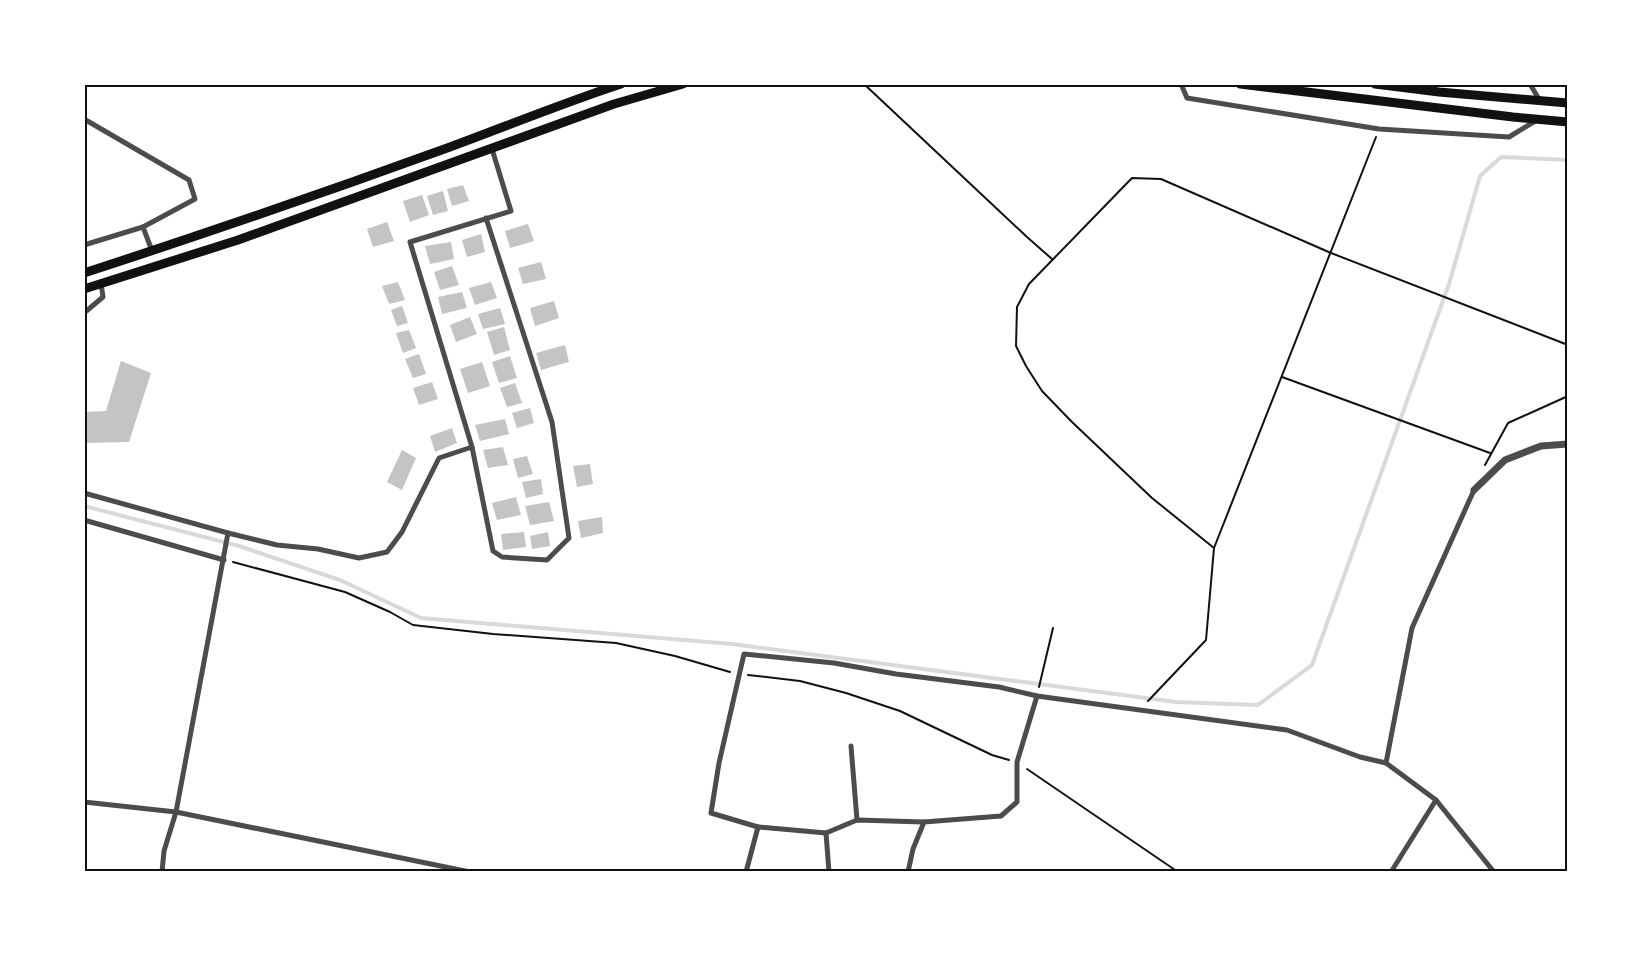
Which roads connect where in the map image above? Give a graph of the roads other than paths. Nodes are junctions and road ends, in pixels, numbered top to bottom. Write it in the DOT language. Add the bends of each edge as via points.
graph roads {
  1 [pos="621,84"];
  2 [pos="683,84"];
  3 [pos="1182,84"];
  4 [pos="1240,84"];
  5 [pos="1375,84"];
  6 [pos="1530,84"];
  7 [pos="1540,102"];
  8 [pos="1568,103"];
  9 [pos="84,119"];
  10 [pos="1538,119"];
  11 [pos="1568,122"];
  12 [pos="492,149"];
  13 [pos="486,218"];
  14 [pos="142,227"];
  15 [pos="84,245"];
  16 [pos="152,251"];
  17 [pos="84,273"];
  18 [pos="101,283"];
  19 [pos="84,289"];
  20 [pos="84,313"];
  21 [pos="1568,444"];
  22 [pos="472,447"];
  23 [pos="1474,490"];
  24 [pos="84,493"];
  25 [pos="84,520"];
  26 [pos="228,535"];
  27 [pos="224,560"];
  28 [pos="1036,696"];
  29 [pos="851,746"];
  30 [pos="1386,763"];
  31 [pos="1436,800"];
  32 [pos="84,802"];
  33 [pos="176,812"];
  34 [pos="857,820"];
  35 [pos="924,822"];
  36 [pos="758,827"];
  37 [pos="826,833"];
  38 [pos="162,872"];
  39 [pos="470,872"];
  40 [pos="746,872"];
  41 [pos="829,872"];
  42 [pos="908,872"];
  43 [pos="1390,872"];
  44 [pos="1494,872"];
  1 -- 16 [label="main road"];
  2 -- 12 [label="main road" via="614,104"];
  3 -- 10 [label="street" via="1187,98 1379,129 1509,137"];
  4 -- 10 [label="main road"];
  5 -- 7 [label="main road"];
  6 -- 7 [label="street"];
  7 -- 8 [label="main road"];
  9 -- 14 [label="street" via="189,180 195,199"];
  10 -- 11 [label="main road"];
  12 -- 13 [label="street" via="511,211"];
  12 -- 18 [label="main road" via="238,240"];
  13 -- 22 [label="street" via="410,242"];
  13 -- 22 [label="street" via="552,422 570,538 547,560 502,557 493,551"];
  14 -- 15 [label="street"];
  14 -- 16 [label="street"];
  16 -- 17 [label="main road"];
  18 -- 19 [label="main road"];
  18 -- 20 [label="street" via="103,297"];
  21 -- 23 [label="street" via="1541,446 1505,460"];
  22 -- 26 [label="street" via="440,458 402,532 387,552 359,558"];
  23 -- 30 [label="street" via="1413,628"];
  24 -- 26 [label="street"];
  25 -- 27 [label="street"];
  26 -- 27 [label="street"];
  27 -- 33 [label="street"];
  28 -- 30 [label="street" via="1287,730"];
  28 -- 35 [label="street" via="1017,762 1017,802 1001,816"];
  28 -- 36 [label="street" via="834,663 744,654 711,813"];
  29 -- 34 [label="street"];
  30 -- 31 [label="street"];
  31 -- 43 [label="street"];
  31 -- 44 [label="street"];
  32 -- 33 [label="street"];
  33 -- 38 [label="street"];
  33 -- 39 [label="street"];
  34 -- 35 [label="street"];
  34 -- 37 [label="street"];
  35 -- 42 [label="street"];
  36 -- 37 [label="street"];
  36 -- 40 [label="street"];
  37 -- 41 [label="street"];
}
